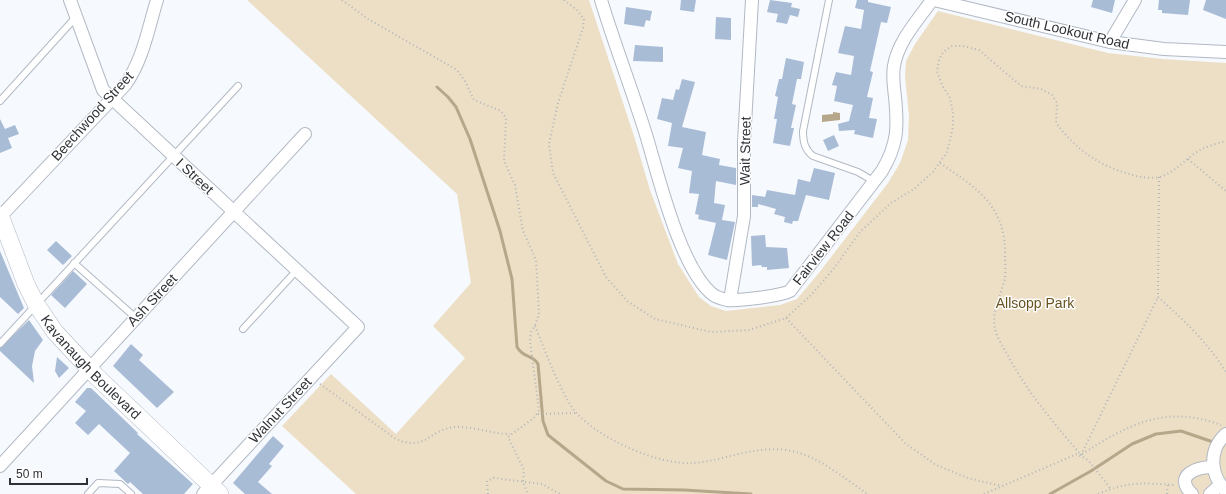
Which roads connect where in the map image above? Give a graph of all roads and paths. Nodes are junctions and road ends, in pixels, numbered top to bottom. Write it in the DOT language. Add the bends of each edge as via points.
graph roads {
  1 [pos="70,0"];
  2 [pos="157,0"];
  3 [pos="342,0"];
  4 [pos="564,0"];
  5 [pos="601,0"];
  6 [pos="752,0"];
  7 [pos="830,0"];
  8 [pos="933,0"];
  9 [pos="1135,0"];
  10 [pos="76,17"];
  11 [pos="1110,42"];
  12 [pos="1226,52"];
  13 [pos="238,86"];
  14 [pos="111,99"];
  15 [pos="0,102"];
  16 [pos="304,134"];
  17 [pos="1226,141"];
  18 [pos="173,156"];
  19 [pos="1188,159"];
  20 [pos="939,163"];
  21 [pos="1159,177"];
  22 [pos="875,182"];
  23 [pos="1226,191"];
  24 [pos="234,212"];
  25 [pos="0,216"];
  26 [pos="74,263"];
  27 [pos="297,270"];
  28 [pos="1158,297"];
  29 [pos="730,300"];
  30 [pos="36,304"];
  31 [pos="136,318"];
  32 [pos="786,318"];
  33 [pos="535,325"];
  34 [pos="358,327"];
  35 [pos="243,330"];
  36 [pos="0,344"];
  37 [pos="88,368"];
  38 [pos="1226,372"];
  39 [pos="311,377"];
  40 [pos="577,413"];
  41 [pos="538,414"];
  42 [pos="1226,427"];
  43 [pos="512,434"];
  44 [pos="1220,441"];
  45 [pos="1081,455"];
  46 [pos="0,466"];
  47 [pos="1213,467"];
  48 [pos="523,482"];
  49 [pos="1168,484"];
  50 [pos="1002,486"];
  51 [pos="1223,488"];
  52 [pos="1111,489"];
  53 [pos="1189,490"];
  54 [pos="211,491"];
  55 [pos="88,494"];
  56 [pos="131,494"];
  57 [pos="488,494"];
  58 [pos="528,494"];
  59 [pos="560,494"];
  60 [pos="868,494"];
  61 [pos="984,494"];
  62 [pos="1098,494"];
  63 [pos="1167,494"];
  64 [pos="1210,494"];
  1 -- 10 [label="street, I Street"];
  2 -- 14 [label="street, Beechwood Street" via="138,62 125,85"];
  3 -- 33 [label="path" via="368,19 457,70 474,100 504,114 504,161 515,185 523,231 536,260 539,314"];
  4 -- 32 [label="path" via="584,19 558,103 549,144 553,173 606,277 628,301 655,319 712,332 749,330"];
  5 -- 29 [label="street, Fairview Road" via="647,137 661,188 684,250 708,290 716,297"];
  6 -- 29 [label="street, Wait Street" via="744,142 744,216"];
  7 -- 22 [label="lane" via="803,140 808,153 813,156 858,172"];
  8 -- 11 [label="street, South Lookout Road"];
  8 -- 22 [label="street, Fairview Road" via="896,55 893,79 897,118 896,140 889,159"];
  9 -- 11 [label="street"];
  10 -- 14 [label="street, I Street" via="103,90"];
  10 -- 15 [label="lane"];
  11 -- 12 [label="street, South Lookout Road" via="1164,49"];
  13 -- 18 [label="lane"];
  14 -- 18 [label="street, I Street"];
  14 -- 25 [label="street, Beechwood Street"];
  16 -- 24 [label="street, Ash Street"];
  17 -- 19 [label="path" via="1200,150"];
  18 -- 24 [label="street, I Street"];
  18 -- 26 [label="lane"];
  19 -- 21 [label="path" via="1176,169"];
  19 -- 23 [label="path"];
  20 -- 21 [label="path" via="947,152 953,127 953,114 950,98 937,71 939,60 943,52 952,46 964,46 979,50 1022,86 1052,94 1057,103 1056,123 1069,141 1090,157 1114,169 1138,176"];
  20 -- 32 [label="path" via="914,189 891,203 860,232 832,271"];
  20 -- 45 [label="path" via="970,183 994,208 1001,222 1005,243 1005,276 994,318 995,328 1016,372 1042,410"];
  21 -- 28 [label="path"];
  22 -- 29 [label="street, Fairview Road" via="790,291 778,295"];
  24 -- 27 [label="street, I Street"];
  24 -- 31 [label="street, Ash Street"];
  25 -- 30 [label="street, Kavanaugh Boulevard"];
  26 -- 30 [label="lane"];
  26 -- 31 [label="lane"];
  27 -- 34 [label="street, I Street"];
  27 -- 35 [label="lane"];
  28 -- 38 [label="path" via="1189,324"];
  28 -- 45 [label="path"];
  30 -- 36 [label="lane"];
  30 -- 37 [label="street, Kavanaugh Boulevard" via="55,332"];
  31 -- 37 [label="street, Ash Street"];
  32 -- 50 [label="path" via="906,443 936,465 968,478"];
  33 -- 40 [label="path" via="559,384"];
  33 -- 41 [label="path" via="530,336"];
  34 -- 39 [label="street, Walnut Street"];
  37 -- 46 [label="street, Ash Street"];
  37 -- 54 [label="street, Kavanaugh Boulevard"];
  39 -- 43 [label="path" via="405,443 421,442 453,427"];
  39 -- 54 [label="street, Walnut Street"];
  40 -- 41 [label="path"];
  40 -- 60 [label="path" via="604,434 634,451 656,458 694,463 762,448 788,450 816,460"];
  41 -- 43 [label="path"];
  42 -- 45 [label="path" via="1194,418 1154,418 1115,433"];
  43 -- 48 [label="path" via="508,440 524,470"];
  44 -- 47 [label="street" via="1213,456"];
  45 -- 50 [label="path" via="1067,457"];
  45 -- 52 [label="path"];
  47 -- 51 [label="street" via="1216,478"];
  47 -- 53 [label="street" via="1199,467 1190,472"];
  48 -- 57 [label="path" via="491,478 486,484"];
  48 -- 58 [label="path"];
  48 -- 59 [label="path" via="547,485"];
  49 -- 52 [label="path" via="1132,484"];
  49 -- 53 [label="path"];
  49 -- 63 [label="path"];
  50 -- 61 [label="path"];
  51 -- 64 [label="street"];
  52 -- 62 [label="path"];
  55 -- 56 [label="lane" via="98,483 120,484"];
}
